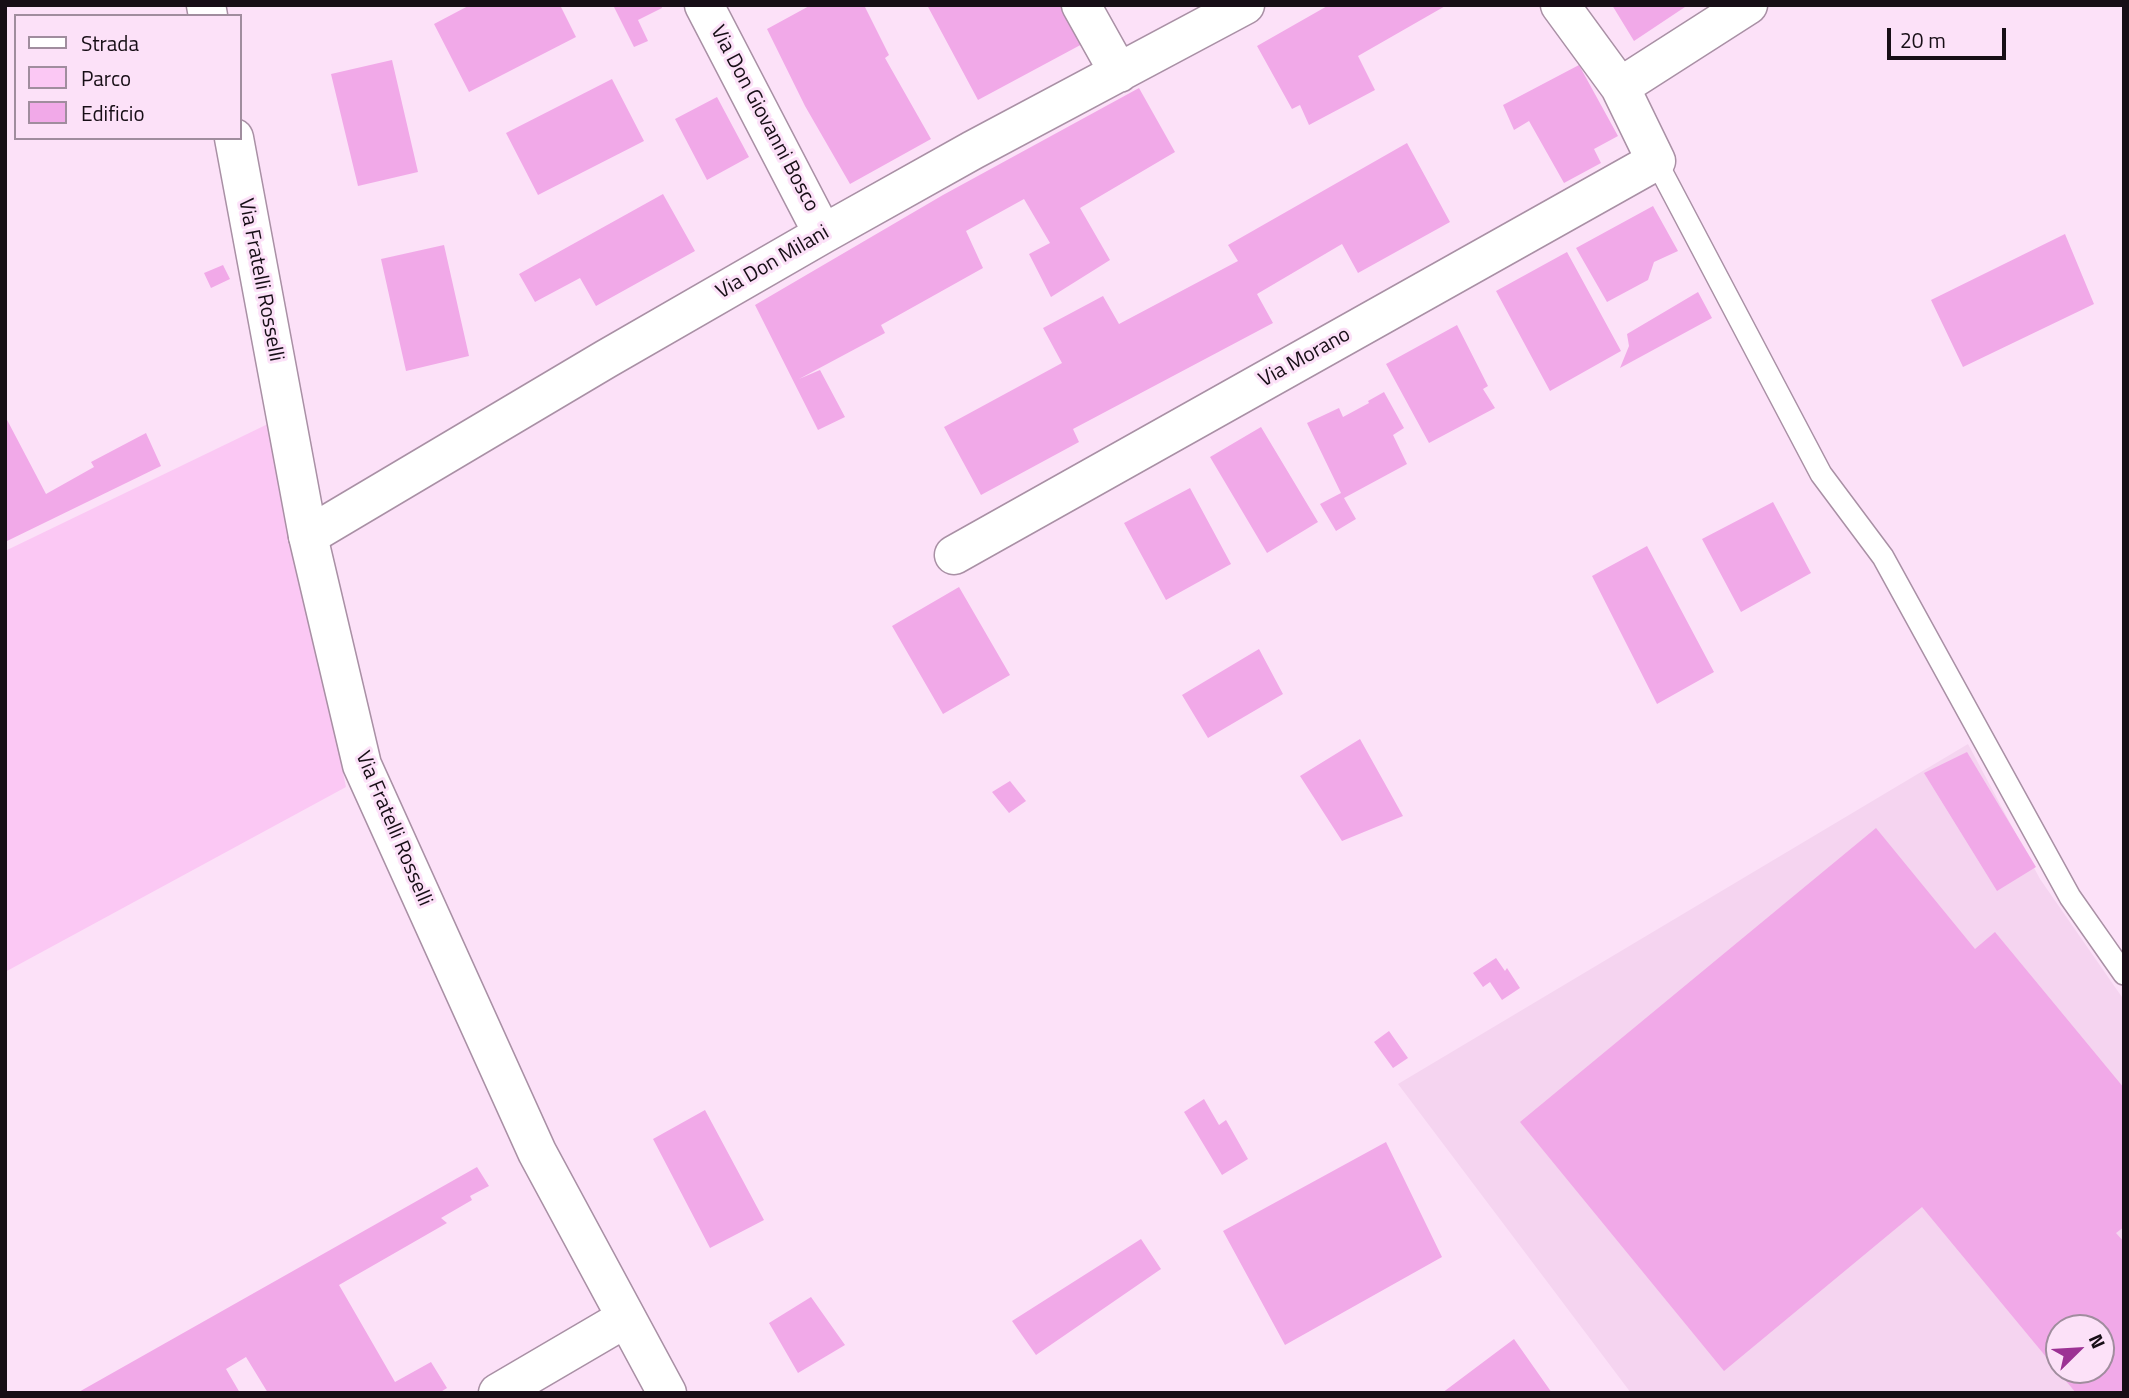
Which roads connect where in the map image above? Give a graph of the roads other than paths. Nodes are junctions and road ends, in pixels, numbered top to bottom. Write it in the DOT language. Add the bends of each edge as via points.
graph roads {
  1 [pos="704,5"];
  2 [pos="1081,5"];
  3 [pos="1245,5"];
  4 [pos="1560,5"];
  5 [pos="1748,5"];
  6 [pos="1119,74"];
  7 [pos="1620,87"];
  8 [pos="234,140"];
  9 [pos="1656,160"];
  10 [pos="823,234"];
  11 [pos="309,536"];
  12 [pos="954,555"];
  13 [pos="2124,974"];
  14 [pos="626,1318"];
  15 [pos="498,1393"];
  16 [pos="667,1393"];
  1 -- 10 [label="street, Via Don Giovanni Bosco"];
  2 -- 6 [label="street"];
  3 -- 6 [label="street, Via Don Milani"];
  4 -- 7 [label="street"];
  5 -- 7 [label="street"];
  6 -- 10 [label="street, Via Don Milani"];
  7 -- 9 [label="street"];
  8 -- 11 [label="street, Via Fratelli Rosselli"];
  9 -- 12 [label="street, Via Morano"];
  9 -- 13 [label="lane" via="1821,474 1883,557 2070,897"];
  10 -- 11 [label="street, Via Don Milani"];
  11 -- 14 [label="street, Via Fratelli Rosselli" via="362,765 537,1152"];
  14 -- 15 [label="street"];
  14 -- 16 [label="street, Via Fratelli Rosselli"];
}
